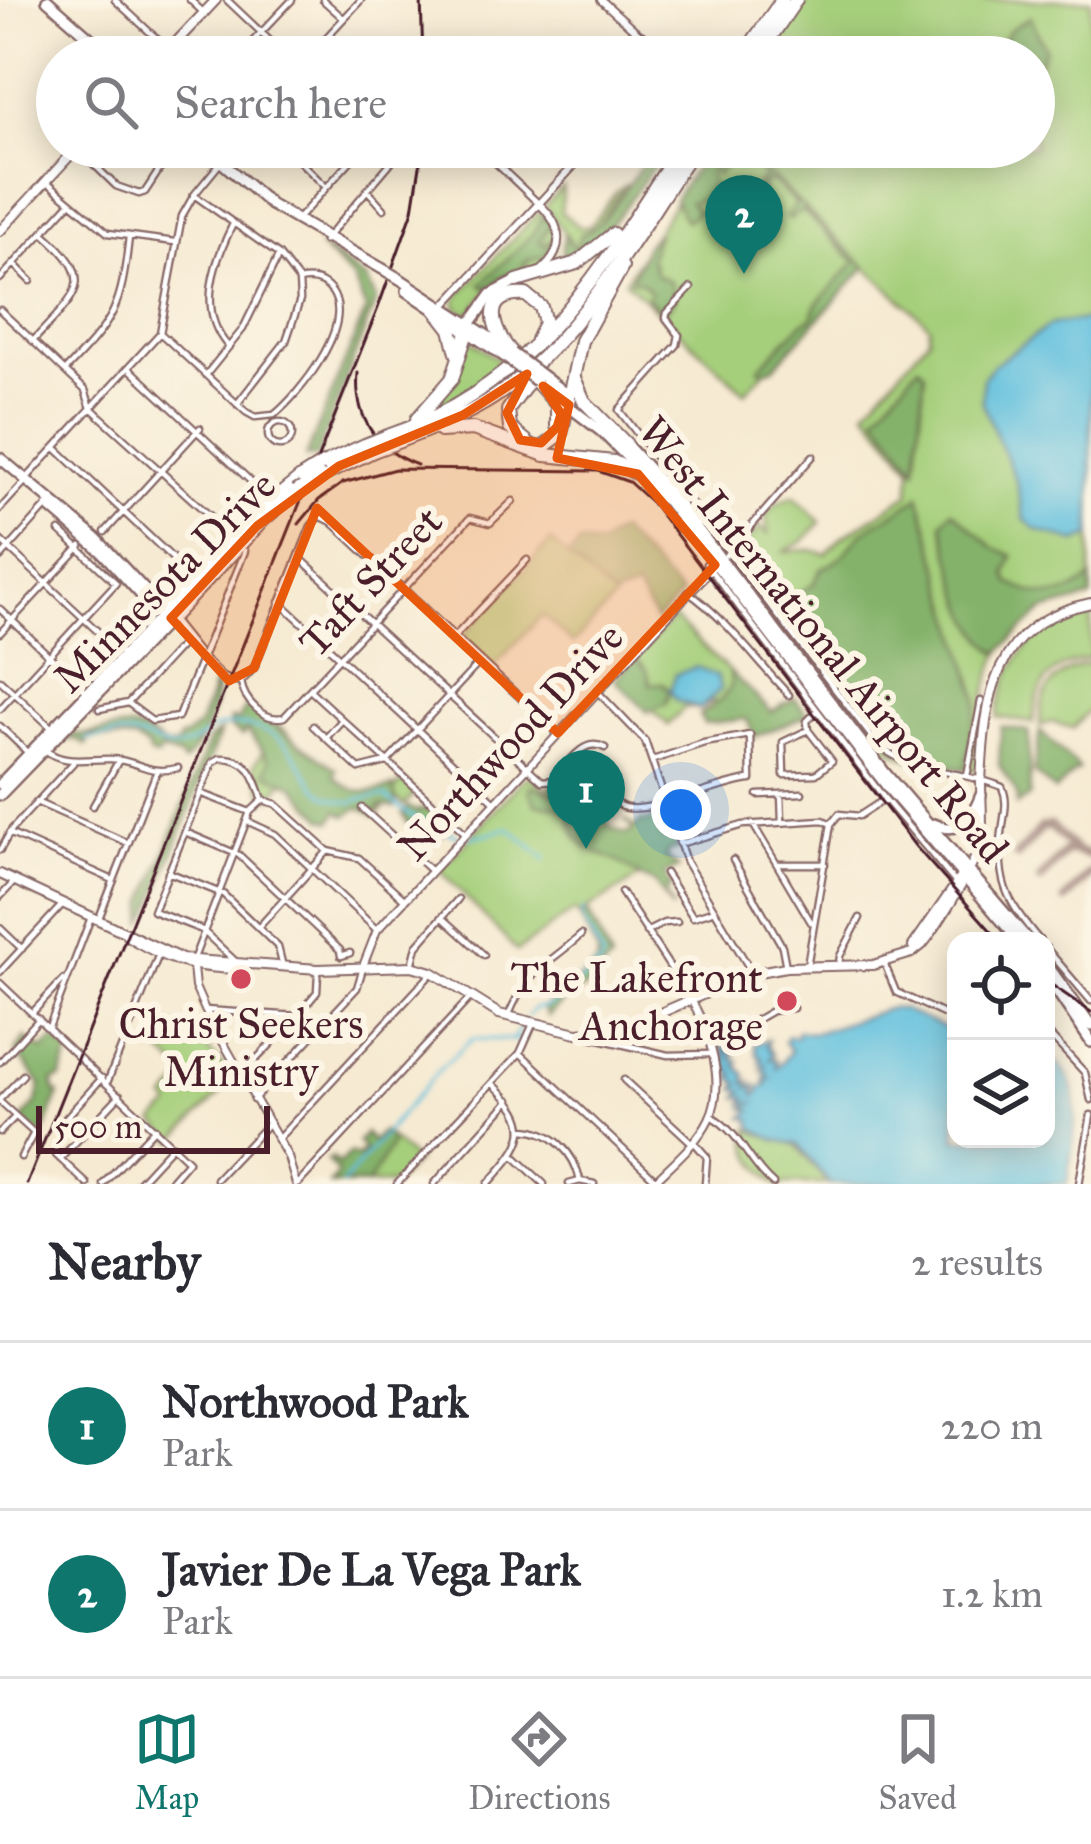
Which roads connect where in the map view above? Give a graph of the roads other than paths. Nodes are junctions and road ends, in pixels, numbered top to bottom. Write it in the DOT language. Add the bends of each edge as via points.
graph roads {
  1 [pos="47,0"];
  2 [pos="115,0"];
  3 [pos="190,0"];
  4 [pos="216,0"];
  5 [pos="227,0"];
  6 [pos="292,0"];
  7 [pos="323,0"];
  8 [pos="361,0"];
  9 [pos="601,0"];
  10 [pos="787,4"];
  11 [pos="204,13"];
  12 [pos="343,18"];
  13 [pos="261,32"];
  14 [pos="85,36"];
  15 [pos="154,36"];
  16 [pos="182,36"];
  17 [pos="257,36"];
  18 [pos="265,36"];
  19 [pos="327,36"];
  20 [pos="644,36"];
  21 [pos="760,36"];
  22 [pos="769,36"];
  23 [pos="59,168"];
  24 [pos="159,168"];
  25 [pos="212,168"];
  26 [pos="229,168"];
  27 [pos="308,168"];
  28 [pos="344,168"];
  29 [pos="386,168"];
  30 [pos="501,168"];
  31 [pos="572,168"];
  32 [pos="673,168"];
  33 [pos="675,168"];
  34 [pos="98,169"];
  35 [pos="672,171"];
  36 [pos="46,182"];
  37 [pos="326,187"];
  38 [pos="368,190"];
  39 [pos="194,195"];
  40 [pos="70,203"];
  41 [pos="539,204"];
  42 [pos="384,209"];
  43 [pos="296,221"];
  44 [pos="233,224"];
  45 [pos="0,231"];
  46 [pos="43,233"];
  47 [pos="129,237"];
  48 [pos="323,237"];
  49 [pos="175,242"];
  50 [pos="279,255"];
  51 [pos="14,264"];
  52 [pos="0,279"];
  53 [pos="254,279"];
  54 [pos="32,281"];
  55 [pos="299,281"];
  56 [pos="518,281"];
  57 [pos="262,284"];
  58 [pos="691,288"];
  59 [pos="440,306"];
  60 [pos="0,310"];
  61 [pos="469,326"];
  62 [pos="570,329"];
  63 [pos="160,333"];
  64 [pos="33,341"];
  65 [pos="227,346"];
  66 [pos="514,356"];
  67 [pos="130,369"];
  68 [pos="575,369"];
  69 [pos="65,371"];
  70 [pos="206,375"];
  71 [pos="540,379"];
  72 [pos="449,383"];
  73 [pos="569,401"];
  74 [pos="237,404"];
  75 [pos="92,408"];
  76 [pos="198,430"];
  77 [pos="388,440"];
  78 [pos="514,443"];
  79 [pos="626,444"];
  80 [pos="56,448"];
  81 [pos="813,456"];
  82 [pos="0,462"];
  83 [pos="161,471"];
  84 [pos="321,471"];
  85 [pos="24,482"];
  86 [pos="259,489"];
  87 [pos="665,498"];
  88 [pos="513,501"];
  89 [pos="50,502"];
  90 [pos="0,508"];
  91 [pos="124,512"];
  92 [pos="219,524"];
  93 [pos="60,531"];
  94 [pos="105,532"];
  95 [pos="0,540"];
  96 [pos="705,545"];
  97 [pos="81,546"];
  98 [pos="10,548"];
  99 [pos="244,551"];
  100 [pos="299,556"];
  101 [pos="0,558"];
  102 [pos="526,560"];
  103 [pos="717,562"];
  104 [pos="186,571"];
  105 [pos="413,579"];
  106 [pos="394,580"];
  107 [pos="47,583"];
  108 [pos="403,589"];
  109 [pos="688,592"];
  110 [pos="280,602"];
  111 [pos="1091,603"];
  112 [pos="0,609"];
  113 [pos="165,617"];
  114 [pos="84,618"];
  115 [pos="12,621"];
  116 [pos="372,623"];
  117 [pos="0,633"];
  118 [pos="455,636"];
  119 [pos="184,642"];
  120 [pos="50,656"];
  121 [pos="124,656"];
  122 [pos="340,656"];
  123 [pos="202,658"];
  124 [pos="482,661"];
  125 [pos="0,680"];
  126 [pos="241,682"];
  127 [pos="310,690"];
  128 [pos="597,691"];
  129 [pos="14,693"];
  130 [pos="450,695"];
  131 [pos="789,695"];
  132 [pos="94,700"];
  133 [pos="981,701"];
  134 [pos="128,703"];
  135 [pos="0,709"];
  136 [pos="817,711"];
  137 [pos="342,720"];
  138 [pos="0,726"];
  139 [pos="313,726"];
  140 [pos="53,729"];
  141 [pos="418,730"];
  142 [pos="808,730"];
  143 [pos="558,733"];
  144 [pos="326,738"];
  145 [pos="605,748"];
  146 [pos="44,749"];
  147 [pos="29,753"];
  148 [pos="577,755"];
  149 [pos="119,760"];
  150 [pos="652,760"];
  151 [pos="75,761"];
  152 [pos="387,762"];
  153 [pos="527,767"];
  154 [pos="178,768"];
  155 [pos="157,773"];
  156 [pos="967,776"];
  157 [pos="982,779"];
  158 [pos="0,784"];
  159 [pos="200,793"];
  160 [pos="802,793"];
  161 [pos="781,794"];
  162 [pos="0,795"];
  163 [pos="758,795"];
  164 [pos="981,795"];
  165 [pos="263,800"];
  166 [pos="885,800"];
  167 [pos="666,801"];
  168 [pos="36,802"];
  169 [pos="494,802"];
  170 [pos="94,806"];
  171 [pos="913,806"];
  172 [pos="362,808"];
  173 [pos="250,812"];
  174 [pos="247,821"];
  175 [pos="782,822"];
  176 [pos="753,824"];
  177 [pos="831,824"];
  178 [pos="184,832"];
  179 [pos="9,833"];
  180 [pos="465,833"];
  181 [pos="128,843"];
  182 [pos="679,844"];
  183 [pos="0,850"];
  184 [pos="328,851"];
  185 [pos="234,852"];
  186 [pos="733,860"];
  187 [pos="777,864"];
  188 [pos="825,864"];
  189 [pos="312,869"];
  190 [pos="431,871"];
  191 [pos="168,872"];
  192 [pos="665,873"];
  193 [pos="7,875"];
  194 [pos="962,876"];
  195 [pos="114,880"];
  196 [pos="219,892"];
  197 [pos="621,892"];
  198 [pos="0,897"];
  199 [pos="284,898"];
  200 [pos="458,899"];
  201 [pos="404,900"];
  202 [pos="64,902"];
  203 [pos="715,910"];
  204 [pos="96,916"];
  205 [pos="442,917"];
  206 [pos="860,918"];
  207 [pos="677,922"];
  208 [pos="813,925"];
  209 [pos="0,928"];
  210 [pos="258,928"];
  211 [pos="202,930"];
  212 [pos="376,930"];
  213 [pos="646,932"];
  214 [pos="1011,932"];
  215 [pos="1020,932"];
  216 [pos="1033,932"];
  217 [pos="581,935"];
  218 [pos="23,949"];
  219 [pos="160,952"];
  220 [pos="350,953"];
  221 [pos="484,955"];
  222 [pos="884,963"];
  223 [pos="194,964"];
  224 [pos="241,965"];
  225 [pos="839,965"];
  226 [pos="1055,965"];
  227 [pos="363,966"];
  228 [pos="412,966"];
  229 [pos="807,966"];
  230 [pos="283,967"];
  231 [pos="786,967"];
  232 [pos="1055,967"];
  233 [pos="318,969"];
  234 [pos="0,972"];
  235 [pos="432,972"];
  236 [pos="753,974"];
  237 [pos="67,976"];
  238 [pos="0,983"];
  239 [pos="1055,988"];
  240 [pos="8,990"];
  241 [pos="470,997"];
  242 [pos="0,998"];
  243 [pos="691,999"];
  244 [pos="1091,1001"];
  245 [pos="793,1008"];
  246 [pos="205,1010"];
  247 [pos="32,1013"];
  248 [pos="508,1017"];
  249 [pos="947,1017"];
  250 [pos="39,1019"];
  251 [pos="533,1024"];
  252 [pos="1091,1026"];
  253 [pos="48,1028"];
  254 [pos="706,1033"];
  255 [pos="596,1037"];
  256 [pos="1054,1040"];
  257 [pos="1091,1042"];
  258 [pos="272,1043"];
  259 [pos="520,1053"];
  260 [pos="711,1054"];
  261 [pos="0,1062"];
  262 [pos="23,1075"];
  263 [pos="240,1076"];
  264 [pos="105,1080"];
  265 [pos="624,1081"];
  266 [pos="492,1083"];
  267 [pos="120,1095"];
  268 [pos="253,1100"];
  269 [pos="510,1100"];
  270 [pos="1091,1100"];
  271 [pos="0,1101"];
  272 [pos="1091,1115"];
  273 [pos="711,1116"];
  274 [pos="14,1117"];
  275 [pos="64,1120"];
  276 [pos="267,1125"];
  277 [pos="155,1128"];
  278 [pos="523,1129"];
  279 [pos="0,1132"];
  280 [pos="277,1140"];
  281 [pos="693,1142"];
  282 [pos="173,1145"];
  283 [pos="514,1156"];
  284 [pos="20,1157"];
  285 [pos="217,1179"];
  286 [pos="580,1180"];
  287 [pos="654,1182"];
  288 [pos="87,1184"];
  289 [pos="103,1184"];
  290 [pos="137,1184"];
  291 [pos="168,1184"];
  292 [pos="297,1184"];
  293 [pos="397,1184"];
  294 [pos="434,1184"];
  295 [pos="488,1184"];
  296 [pos="544,1184"];
  297 [pos="568,1184"];
  298 [pos="594,1184"];
  299 [pos="705,1184"];
  300 [pos="773,1184"];
  301 [pos="1079,1184"];
  1 -- 14 [label="main road"];
  2 -- 15 [label="street"];
  3 -- 11 [label="street"];
  4 -- 11 [label="main road"];
  5 -- 13 [label="street"];
  6 -- 13 [label="street"];
  7 -- 12 [label="street"];
  8 -- 12 [label="street"];
  9 -- 20 [label="street"];
  10 -- 21 [label="highway"];
  10 -- 22 [label="highway"];
  11 -- 16 [label="main road"];
  12 -- 19 [label="street"];
  13 -- 17 [label="street"];
  13 -- 18 [label="street"];
  23 -- 36 [label="main road"];
  24 -- 34 [label="street" via="141,195"];
  25 -- 39 [label="street"];
  26 -- 43 [label="main road, West International Airport Road"];
  27 -- 37 [label="street"];
  28 -- 37 [label="street"];
  29 -- 38 [label="street"];
  30 -- 41 [label="street"];
  31 -- 41 [label="street"];
  32 -- 35 [label="highway, Minnesota Drive"];
  33 -- 35 [label="highway, Minnesota Drive"];
  35 -- 56 [label="highway" via="590,256"];
  35 -- 62 [label="highway, Minnesota Drive"];
  35 -- 66 [label="highway, Minnesota Drive" via="565,316"];
  35 -- 68 [label="highway" via="590,322"];
  36 -- 40 [label="street"];
  36 -- 45 [label="main road"];
  37 -- 43 [label="street"];
  38 -- 42 [label="street"];
  38 -- 48 [label="street"];
  39 -- 44 [label="street"];
  39 -- 49 [label="street"];
  40 -- 46 [label="street"];
  40 -- 47 [label="street" via="96,226"];
  41 -- 56 [label="street" via="557,225 559,246 546,268"];
  41 -- 59 [label="street"];
  43 -- 48 [label="main road, West International Airport Road"];
  44 -- 50 [label="street"];
  44 -- 65 [label="street" via="210,305"];
  46 -- 51 [label="street"];
  46 -- 64 [label="street" via="78,279"];
  47 -- 49 [label="street"];
  47 -- 69 [label="street" via="116,311"];
  48 -- 59 [label="main road, West International Airport Road, bridge"];
  49 -- 63 [label="street"];
  50 -- 55 [label="street"];
  50 -- 57 [label="street"];
  51 -- 52 [label="street"];
  51 -- 54 [label="street"];
  53 -- 57 [label="street"];
  55 -- 74 [label="street" via="286,341"];
  55 -- 74 [label="street" via="314,279 334,295 337,316 319,365 275,419"];
  56 -- 61 [label="main road" via="492,294"];
  57 -- 65 [label="street"];
  58 -- 103 [label="street" via="667,313 677,345 619,410"];
  59 -- 61 [label="main road, West International Airport Road"];
  59 -- 72 [label="highway" via="456,343"];
  60 -- 64 [label="street"];
  61 -- 66 [label="main road, West International Airport Road"];
  61 -- 72 [label="highway"];
  62 -- 71 [label="highway" via="509,407 513,431 534,442 550,436 560,416"];
  62 -- 77 [label="highway, Minnesota Drive" via="491,399"];
  63 -- 67 [label="street"];
  63 -- 70 [label="street"];
  64 -- 69 [label="street"];
  65 -- 70 [label="street"];
  66 -- 66 [label="highway" via="493,317 502,300 522,294 538,303 542,334"];
  66 -- 71 [label="main road, West International Airport Road, bridge"];
  66 -- 77 [label="highway, Minnesota Drive" via="458,406"];
  67 -- 75 [label="street"];
  67 -- 76 [label="street"];
  68 -- 73 [label="highway"];
  68 -- 79 [label="highway" via="581,396"];
  69 -- 75 [label="street"];
  70 -- 74 [label="street"];
  71 -- 73 [label="main road, West International Airport Road"];
  72 -- 77 [label="highway"];
  73 -- 78 [label="highway" via="551,444"];
  73 -- 79 [label="main road, West International Airport Road"];
  73 -- 87 [label="main road, West International Airport Road"];
  75 -- 80 [label="street"];
  75 -- 83 [label="street"];
  76 -- 83 [label="street"];
  76 -- 86 [label="street"];
  77 -- 78 [label="highway" via="460,428"];
  77 -- 84 [label="highway, Minnesota Drive, bridge"];
  78 -- 87 [label="highway" via="620,464"];
  79 -- 96 [label="main road, West International Airport Road"];
  80 -- 85 [label="street"];
  80 -- 91 [label="street"];
  81 -- 103 [label="street, Northwood Drive"];
  82 -- 85 [label="main road"];
  83 -- 91 [label="street"];
  83 -- 92 [label="street"];
  84 -- 113 [label="highway, Minnesota Drive, bridge"];
  84 -- 113 [label="highway, Minnesota Drive, bridge" via="254,516"];
  85 -- 89 [label="main road"];
  85 -- 90 [label="street"];
  87 -- 96 [label="main road, West International Airport Road"];
  88 -- 105 [label="street, Taft Street" via="490,523 470,518"];
  89 -- 98 [label="street"];
  89 -- 113 [label="main road" via="109,550"];
  91 -- 94 [label="street"];
  91 -- 104 [label="street"];
  93 -- 97 [label="street"];
  95 -- 98 [label="street"];
  96 -- 103 [label="main road, West International Airport Road"];
  97 -- 107 [label="street"];
  97 -- 114 [label="street" via="116,583"];
  98 -- 101 [label="street"];
  98 -- 107 [label="street"];
  99 -- 123 [label="street"];
  100 -- 106 [label="street" via="320,517"];
  100 -- 110 [label="street"];
  100 -- 116 [label="street"];
  102 -- 118 [label="street"];
  103 -- 109 [label="street, Northwood Drive"];
  103 -- 136 [label="street"];
  103 -- 156 [label="street" via="878,746 913,766"];
  103 -- 171 [label="main road, West International Airport Road"];
  103 -- 194 [label="main road, West International Airport Road"];
  105 -- 106 [label="street"];
  105 -- 108 [label="street, Taft Street"];
  106 -- 108 [label="street"];
  107 -- 114 [label="street"];
  107 -- 115 [label="street"];
  108 -- 116 [label="street, Taft Street"];
  108 -- 118 [label="street"];
  109 -- 128 [label="street, Northwood Drive"];
  109 -- 131 [label="street"];
  110 -- 122 [label="street"];
  110 -- 126 [label="street"];
  111 -- 157 [label="main road" via="1043,618 1007,653 994,684"];
  112 -- 115 [label="street"];
  113 -- 119 [label="street"];
  113 -- 121 [label="main road, Minnesota Drive"];
  113 -- 123 [label="street"];
  113 -- 132 [label="main road, Minnesota Drive"];
  114 -- 120 [label="street"];
  114 -- 121 [label="street"];
  115 -- 117 [label="street"];
  115 -- 120 [label="street"];
  116 -- 122 [label="street, Taft Street"];
  116 -- 130 [label="street"];
  118 -- 124 [label="street"];
  119 -- 123 [label="street"];
  119 -- 134 [label="street"];
  120 -- 129 [label="street"];
  120 -- 132 [label="street"];
  121 -- 132 [label="main road, Minnesota Drive"];
  122 -- 127 [label="street, Taft Street"];
  122 -- 141 [label="street"];
  123 -- 126 [label="street"];
  123 -- 134 [label="street" via="172,720 157,722"];
  124 -- 130 [label="street"];
  124 -- 143 [label="street"];
  125 -- 129 [label="street"];
  126 -- 127 [label="street, Taft Street" via="247,698 276,719"];
  127 -- 137 [label="street"];
  128 -- 143 [label="street, Northwood Drive"];
  128 -- 150 [label="street" via="637,730"];
  129 -- 135 [label="street"];
  129 -- 140 [label="street"];
  130 -- 141 [label="street"];
  130 -- 153 [label="street"];
  132 -- 134 [label="street"];
  132 -- 140 [label="main road, Minnesota Drive"];
  132 -- 146 [label="main road, Minnesota Drive"];
  133 -- 156 [label="street"];
  136 -- 142 [label="street"];
  136 -- 166 [label="street"];
  137 -- 144 [label="street"];
  137 -- 152 [label="street"];
  138 -- 147 [label="street"];
  139 -- 144 [label="street"];
  140 -- 147 [label="main road, Minnesota Drive"];
  141 -- 152 [label="street"];
  141 -- 169 [label="street"];
  142 -- 142 [label="street" via="783,742 784,775 816,774 832,761"];
  143 -- 153 [label="street, Northwood Drive"];
  144 -- 152 [label="street" via="358,768"];
  145 -- 148 [label="street" via="590,743"];
  146 -- 151 [label="street"];
  146 -- 162 [label="main road, Minnesota Drive"];
  147 -- 158 [label="main road, Minnesota Drive"];
  148 -- 153 [label="street" via="549,783"];
  148 -- 167 [label="street" via="625,808"];
  149 -- 151 [label="street"];
  149 -- 155 [label="street"];
  149 -- 170 [label="street"];
  150 -- 167 [label="street"];
  150 -- 167 [label="street" via="750,735 751,780"];
  151 -- 168 [label="street"];
  152 -- 180 [label="street"];
  153 -- 169 [label="street, Northwood Drive"];
  154 -- 155 [label="street"];
  155 -- 181 [label="street"];
  156 -- 157 [label="street"];
  157 -- 164 [label="main road"];
  157 -- 216 [label="street" via="1005,793 1000,876"];
  159 -- 165 [label="street" via="215,760 233,758 254,775"];
  159 -- 173 [label="street"];
  159 -- 178 [label="street"];
  160 -- 161 [label="street"];
  161 -- 163 [label="street"];
  161 -- 175 [label="street"];
  164 -- 171 [label="main road" via="953,829"];
  164 -- 194 [label="main road" via="980,838"];
  165 -- 173 [label="street"];
  165 -- 184 [label="street"];
  166 -- 177 [label="street" via="859,816 838,814"];
  166 -- 194 [label="street"];
  167 -- 182 [label="street"];
  168 -- 179 [label="street"];
  168 -- 181 [label="street"];
  169 -- 180 [label="street, Northwood Drive"];
  171 -- 194 [label="main road, West International Airport Road"];
  172 -- 190 [label="street"];
  173 -- 174 [label="street"];
  174 -- 185 [label="street"];
  174 -- 189 [label="street" via="275,834"];
  175 -- 176 [label="street"];
  175 -- 177 [label="street"];
  176 -- 182 [label="street"];
  176 -- 187 [label="street"];
  177 -- 188 [label="street"];
  178 -- 185 [label="street"];
  178 -- 191 [label="street"];
  179 -- 183 [label="street"];
  179 -- 195 [label="street"];
  180 -- 190 [label="street, Northwood Drive"];
  181 -- 195 [label="street"];
  182 -- 203 [label="street"];
  184 -- 189 [label="street"];
  184 -- 201 [label="street" via="359,858"];
  185 -- 196 [label="street"];
  185 -- 199 [label="street"];
  186 -- 231 [label="street"];
  187 -- 188 [label="street"];
  187 -- 208 [label="street"];
  188 -- 208 [label="street"];
  189 -- 199 [label="street"];
  189 -- 212 [label="street"];
  190 -- 201 [label="street, Northwood Drive"];
  191 -- 196 [label="street"];
  191 -- 211 [label="street" via="153,911"];
  192 -- 203 [label="street" via="693,917"];
  193 -- 198 [label="street"];
  193 -- 202 [label="main road"];
  194 -- 214 [label="main road, West International Airport Road"];
  194 -- 215 [label="main road, West International Airport Road"];
  194 -- 222 [label="main road" via="928,938"];
  195 -- 204 [label="street"];
  196 -- 210 [label="street"];
  196 -- 211 [label="street"];
  197 -- 213 [label="street"];
  199 -- 210 [label="street"];
  199 -- 220 [label="street" via="341,956"];
  200 -- 205 [label="street"];
  201 -- 212 [label="street, Northwood Drive"];
  202 -- 204 [label="main road"];
  202 -- 218 [label="street"];
  203 -- 236 [label="street"];
  204 -- 219 [label="main road"];
  204 -- 237 [label="street"];
  205 -- 221 [label="street"];
  205 -- 228 [label="street" via="417,946"];
  206 -- 225 [label="street"];
  207 -- 213 [label="street"];
  208 -- 229 [label="street"];
  209 -- 218 [label="street"];
  210 -- 230 [label="street" via="278,946"];
  211 -- 223 [label="street"];
  211 -- 224 [label="street"];
  212 -- 227 [label="street, Northwood Drive"];
  213 -- 243 [label="street"];
  217 -- 248 [label="street" via="533,972"];
  218 -- 234 [label="street"];
  219 -- 223 [label="main road"];
  219 -- 264 [label="street"];
  222 -- 225 [label="main road"];
  222 -- 249 [label="street" via="896,992"];
  223 -- 224 [label="main road"];
  223 -- 246 [label="street"];
  224 -- 230 [label="main road"];
  225 -- 229 [label="main road"];
  226 -- 244 [label="street"];
  227 -- 228 [label="main road"];
  227 -- 233 [label="main road"];
  227 -- 268 [label="street" via="357,988"];
  228 -- 235 [label="main road"];
  229 -- 231 [label="main road"];
  230 -- 233 [label="main road"];
  231 -- 236 [label="main road"];
  232 -- 252 [label="main road"];
  233 -- 246 [label="street" via="316,994 297,1016"];
  235 -- 241 [label="main road"];
  235 -- 280 [label="street"];
  236 -- 243 [label="main road"];
  237 -- 247 [label="street"];
  237 -- 253 [label="street"];
  238 -- 240 [label="street"];
  239 -- 257 [label="main road"];
  240 -- 242 [label="street"];
  240 -- 247 [label="street"];
  241 -- 248 [label="main road"];
  241 -- 292 [label="street"];
  243 -- 254 [label="street"];
  243 -- 255 [label="main road"];
  245 -- 254 [label="street" via="736,1031"];
  246 -- 263 [label="street"];
  247 -- 250 [label="street"];
  248 -- 251 [label="main road"];
  250 -- 253 [label="street"];
  250 -- 261 [label="street"];
  251 -- 255 [label="main road"];
  251 -- 259 [label="street"];
  253 -- 264 [label="street"];
  254 -- 260 [label="street"];
  255 -- 260 [label="street" via="686,1057"];
  256 -- 270 [label="street" via="1085,1073"];
  258 -- 263 [label="street"];
  259 -- 266 [label="street"];
  259 -- 287 [label="street"];
  260 -- 273 [label="street"];
  262 -- 271 [label="street"];
  263 -- 268 [label="street"];
  264 -- 267 [label="street"];
  264 -- 275 [label="street"];
  265 -- 281 [label="street"];
  266 -- 269 [label="street"];
  266 -- 293 [label="street"];
  267 -- 277 [label="street"];
  267 -- 288 [label="street" via="58,1157"];
  268 -- 276 [label="street"];
  269 -- 278 [label="street"];
  269 -- 294 [label="street"];
  271 -- 274 [label="street"];
  272 -- 301 [label="street"];
  273 -- 281 [label="street"];
  273 -- 300 [label="street" via="738,1136"];
  274 -- 279 [label="street"];
  274 -- 284 [label="street" via="34,1133"];
  276 -- 280 [label="street"];
  276 -- 285 [label="street"];
  277 -- 282 [label="street"];
  277 -- 289 [label="street"];
  278 -- 283 [label="street"];
  278 -- 286 [label="street" via="558,1143"];
  280 -- 292 [label="street"];
  281 -- 287 [label="street"];
  281 -- 299 [label="street" via="707,1157"];
  282 -- 290 [label="street"];
  282 -- 291 [label="street" via="188,1161"];
  283 -- 295 [label="street"];
  283 -- 296 [label="street"];
  286 -- 297 [label="street"];
  286 -- 298 [label="street"];
}
